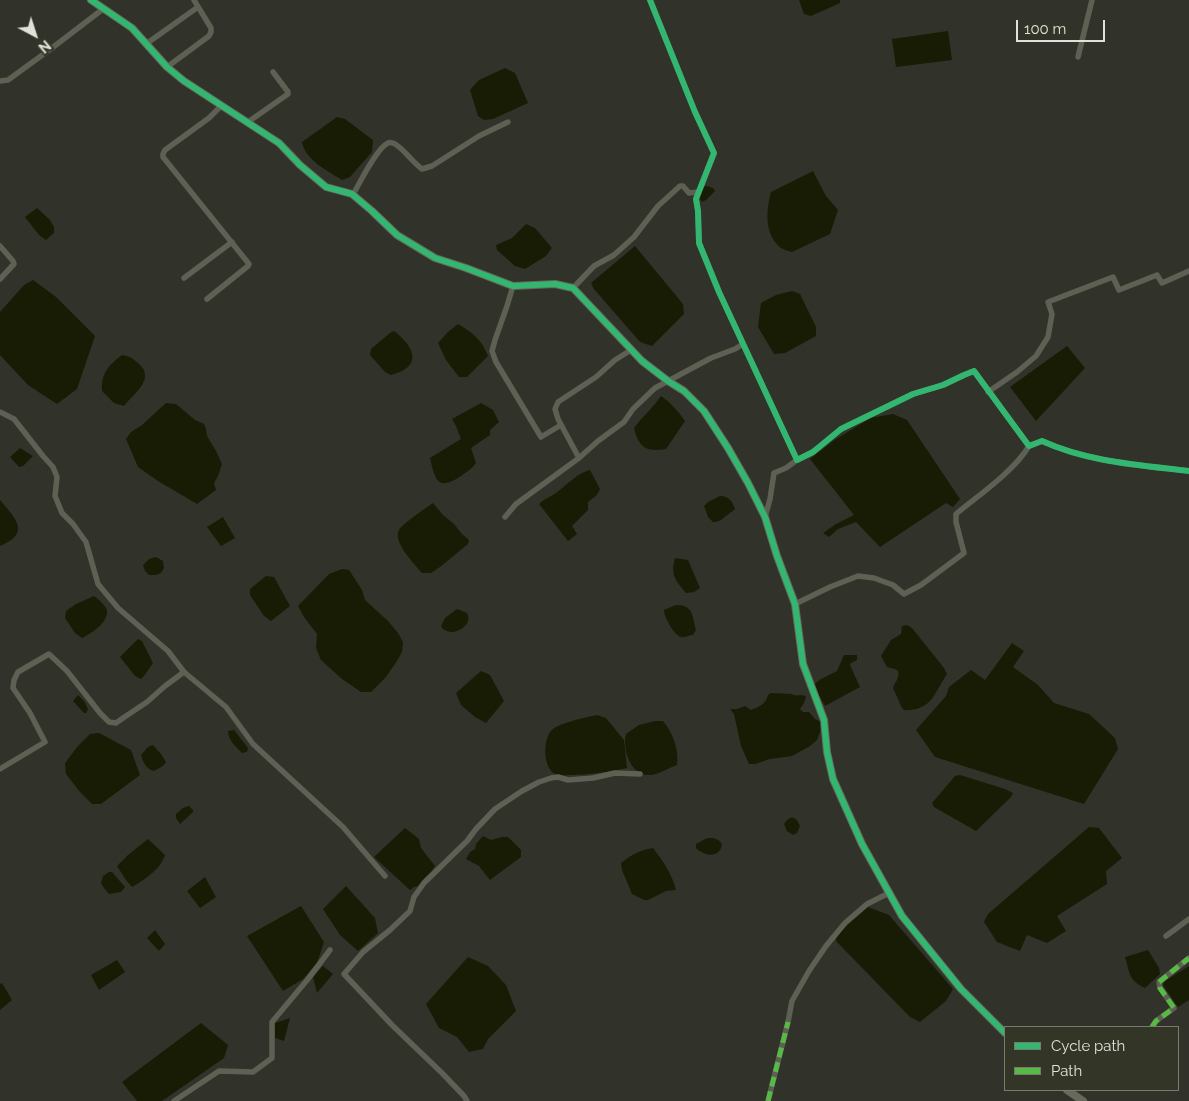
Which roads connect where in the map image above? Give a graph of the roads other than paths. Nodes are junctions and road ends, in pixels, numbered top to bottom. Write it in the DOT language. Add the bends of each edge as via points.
graph roads {
  1 [pos="91,0"];
  2 [pos="194,0"];
  3 [pos="650,0"];
  4 [pos="1092,0"];
  5 [pos="198,7"];
  6 [pos="103,9"];
  7 [pos="146,44"];
  8 [pos="1078,57"];
  9 [pos="167,67"];
  10 [pos="273,72"];
  11 [pos="0,81"];
  12 [pos="221,106"];
  13 [pos="248,122"];
  14 [pos="508,122"];
  15 [pos="698,192"];
  16 [pos="352,194"];
  17 [pos="232,242"];
  18 [pos="0,246"];
  19 [pos="1189,270"];
  20 [pos="184,278"];
  21 [pos="0,279"];
  22 [pos="513,286"];
  23 [pos="572,288"];
  24 [pos="207,299"];
  25 [pos="743,344"];
  26 [pos="631,350"];
  27 [pos="668,381"];
  28 [pos="988,392"];
  29 [pos="0,412"];
  30 [pos="561,425"];
  31 [pos="1029,446"];
  32 [pos="579,458"];
  33 [pos="796,460"];
  34 [pos="1189,470"];
  35 [pos="505,517"];
  36 [pos="764,517"];
  37 [pos="795,604"];
  38 [pos="184,672"];
  39 [pos="0,769"];
  40 [pos="640,774"];
  41 [pos="385,876"];
  42 [pos="889,893"];
  43 [pos="1189,919"];
  44 [pos="1166,936"];
  45 [pos="330,950"];
  46 [pos="1189,958"];
  47 [pos="1153,1026"];
  48 [pos="1004,1032"];
  49 [pos="1068,1091"];
  50 [pos="174,1101"];
  51 [pos="467,1101"];
  52 [pos="768,1101"];
  53 [pos="1083,1101"];
  1 -- 6 [label="street"];
  2 -- 5 [label="street"];
  3 -- 15 [label="street" via="714,153"];
  4 -- 8 [label="street"];
  5 -- 7 [label="street"];
  5 -- 9 [label="street" via="211,28 209,36"];
  6 -- 7 [label="street" via="132,28"];
  6 -- 11 [label="street" via="8,80"];
  7 -- 9 [label="street"];
  9 -- 12 [label="street"];
  10 -- 13 [label="street" via="288,94"];
  12 -- 13 [label="street"];
  12 -- 17 [label="street" via="165,150 163,157"];
  13 -- 16 [label="street" via="279,143 326,187"];
  14 -- 16 [label="street" via="422,169 396,145 387,143"];
  15 -- 23 [label="street" via="688,193 680,186 658,206 634,237 614,255 594,266"];
  15 -- 25 [label="street" via="699,243"];
  16 -- 22 [label="street" via="397,235 435,258"];
  17 -- 20 [label="street"];
  17 -- 24 [label="street" via="249,264"];
  18 -- 21 [label="street" via="14,264"];
  19 -- 28 [label="street" via="1162,284 1157,275 1119,290 1113,277 1048,302 1052,314 1048,337 1036,356"];
  22 -- 23 [label="street" via="555,284"];
  22 -- 30 [label="street" via="492,352 541,437"];
  23 -- 26 [label="street"];
  25 -- 27 [label="street"];
  25 -- 33 [label="street"];
  26 -- 27 [label="street"];
  26 -- 30 [label="street" via="558,402 555,410"];
  27 -- 32 [label="street" via="656,388 633,408 624,422"];
  27 -- 36 [label="street" via="684,391 704,411 748,483"];
  28 -- 31 [label="street"];
  28 -- 33 [label="street" via="974,371 944,385 913,394 841,429 813,452"];
  29 -- 38 [label="street" via="14,419 53,467 57,478 55,496 62,513 86,542 98,584 118,608 168,651"];
  30 -- 32 [label="street"];
  31 -- 34 [label="street" via="1042,441 1057,448 1118,463"];
  31 -- 37 [label="street" via="1022,458 956,514 964,553 921,585 904,594 893,585 858,576"];
  32 -- 35 [label="street" via="516,504"];
  33 -- 36 [label="street" via="774,473"];
  36 -- 37 [label="street"];
  37 -- 42 [label="street" via="802,664 824,720 833,779 862,844"];
  38 -- 39 [label="street" via="116,723 109,722 100,713 67,671 49,654 18,672 13,688 45,742"];
  38 -- 41 [label="street" via="226,707 252,744 343,827"];
  40 -- 51 [label="street" via="615,773 568,780 551,778 522,791 495,809 467,842 424,883 414,897 410,911 363,952 344,974"];
  42 -- 48 [label="street" via="902,916 961,989"];
  42 -- 52 [label="street" via="867,904 845,923 809,972 792,1002"];
  43 -- 44 [label="street"];
  45 -- 50 [label="street" via="272,1022 272,1058 253,1072 219,1071"];
  46 -- 47 [label="street" via="1159,982 1174,1008"];
  49 -- 53 [label="street"];
}
